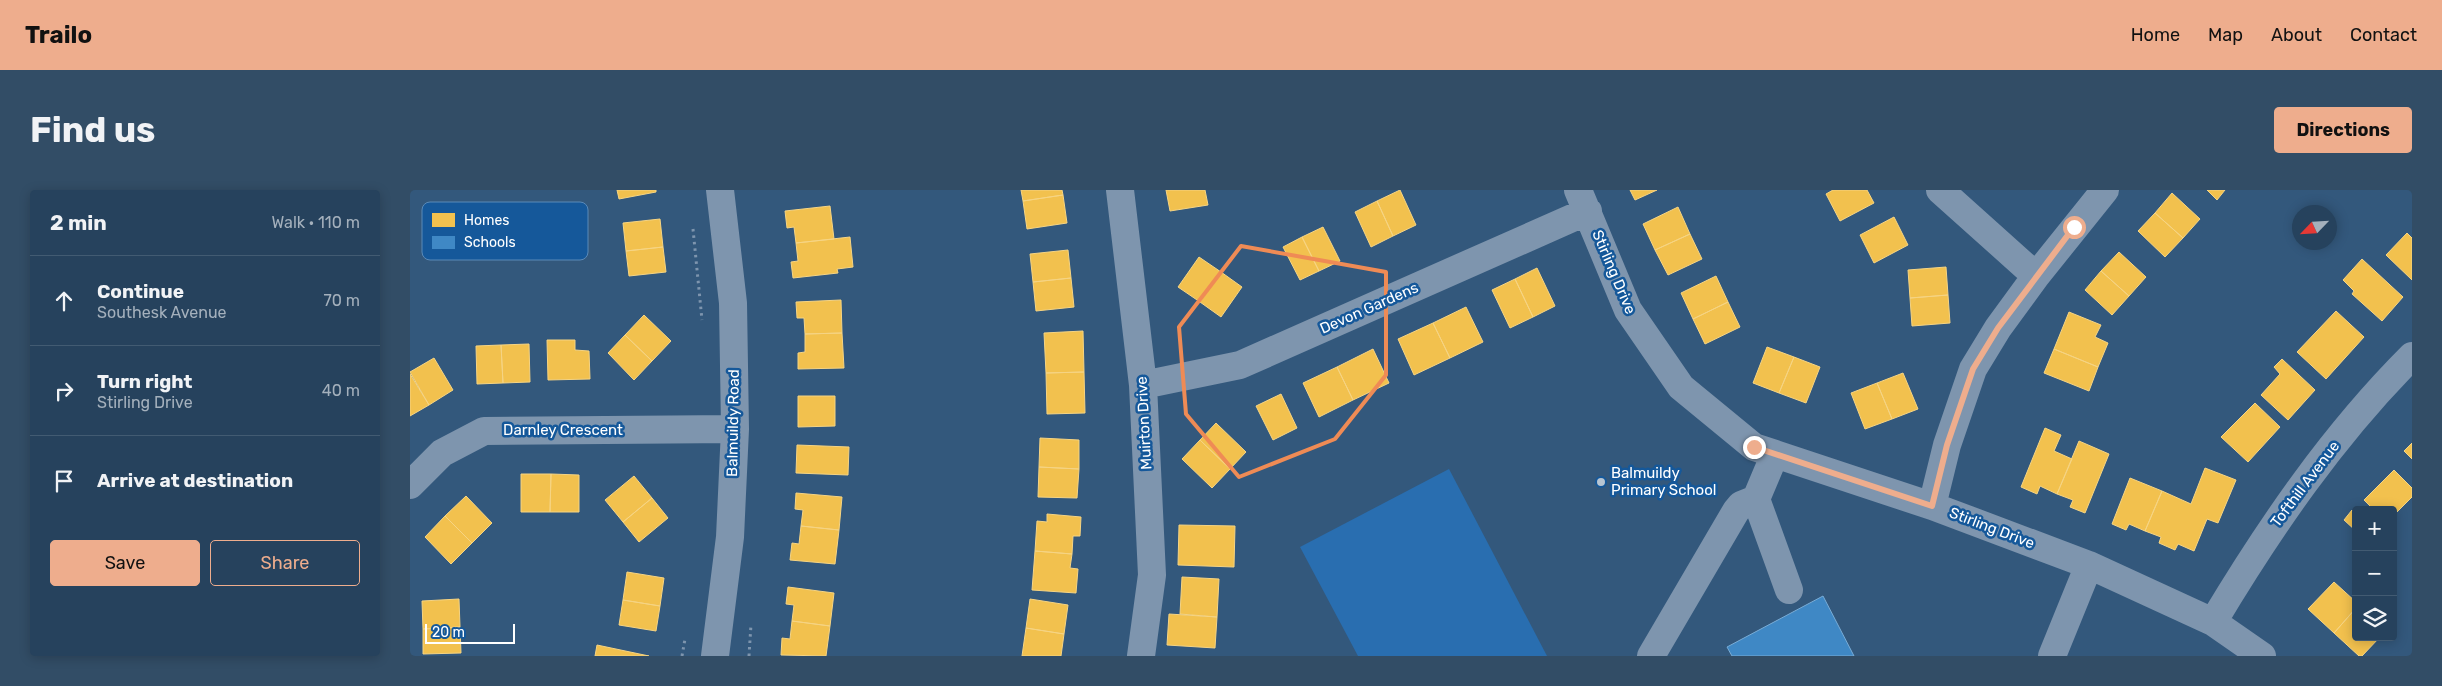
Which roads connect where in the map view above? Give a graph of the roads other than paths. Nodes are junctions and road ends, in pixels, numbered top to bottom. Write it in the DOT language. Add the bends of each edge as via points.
graph roads {
  1 [pos="720,190"];
  2 [pos="1120,190"];
  3 [pos="1940,190"];
  4 [pos="2105,190"];
  5 [pos="1583,200"];
  6 [pos="2036,276"];
  7 [pos="2412,356"];
  8 [pos="1143,385"];
  9 [pos="735,429"];
  10 [pos="1775,454"];
  11 [pos="410,485"];
  12 [pos="1756,499"];
  13 [pos="1932,506"];
  14 [pos="2089,565"];
  15 [pos="1790,590"];
  16 [pos="2213,622"];
  17 [pos="715,656"];
  18 [pos="1141,656"];
  19 [pos="1652,656"];
  20 [pos="2052,656"];
  21 [pos="2262,656"];
  1 -- 9 [label="street, Balmuildy Road" via="733,303"];
  2 -- 8 [label="street, Muirton Drive"];
  3 -- 6 [label="street"];
  4 -- 6 [label="street"];
  5 -- 8 [label="street, Devon Gardens" via="1240,365"];
  5 -- 10 [label="street, Stirling Drive" via="1628,310 1681,386 1754,447"];
  6 -- 13 [label="street" via="1973,369 1947,445"];
  7 -- 16 [label="street, Tofthill Avenue" via="2380,388 2310,476 2255,553"];
  8 -- 18 [label="street, Muirton Drive" via="1152,576"];
  9 -- 11 [label="street, Darnley Crescent" via="484,431 442,453"];
  9 -- 17 [label="street, Balmuildy Road" via="730,537"];
  10 -- 12 [label="street"];
  10 -- 13 [label="street, Stirling Drive"];
  12 -- 15 [label="street"];
  12 -- 19 [label="street" via="1741,505 1736,511"];
  13 -- 14 [label="street, Stirling Drive"];
  14 -- 16 [label="street, Stirling Drive"];
  14 -- 20 [label="street"];
  16 -- 21 [label="street, Stirling Drive"];
}
